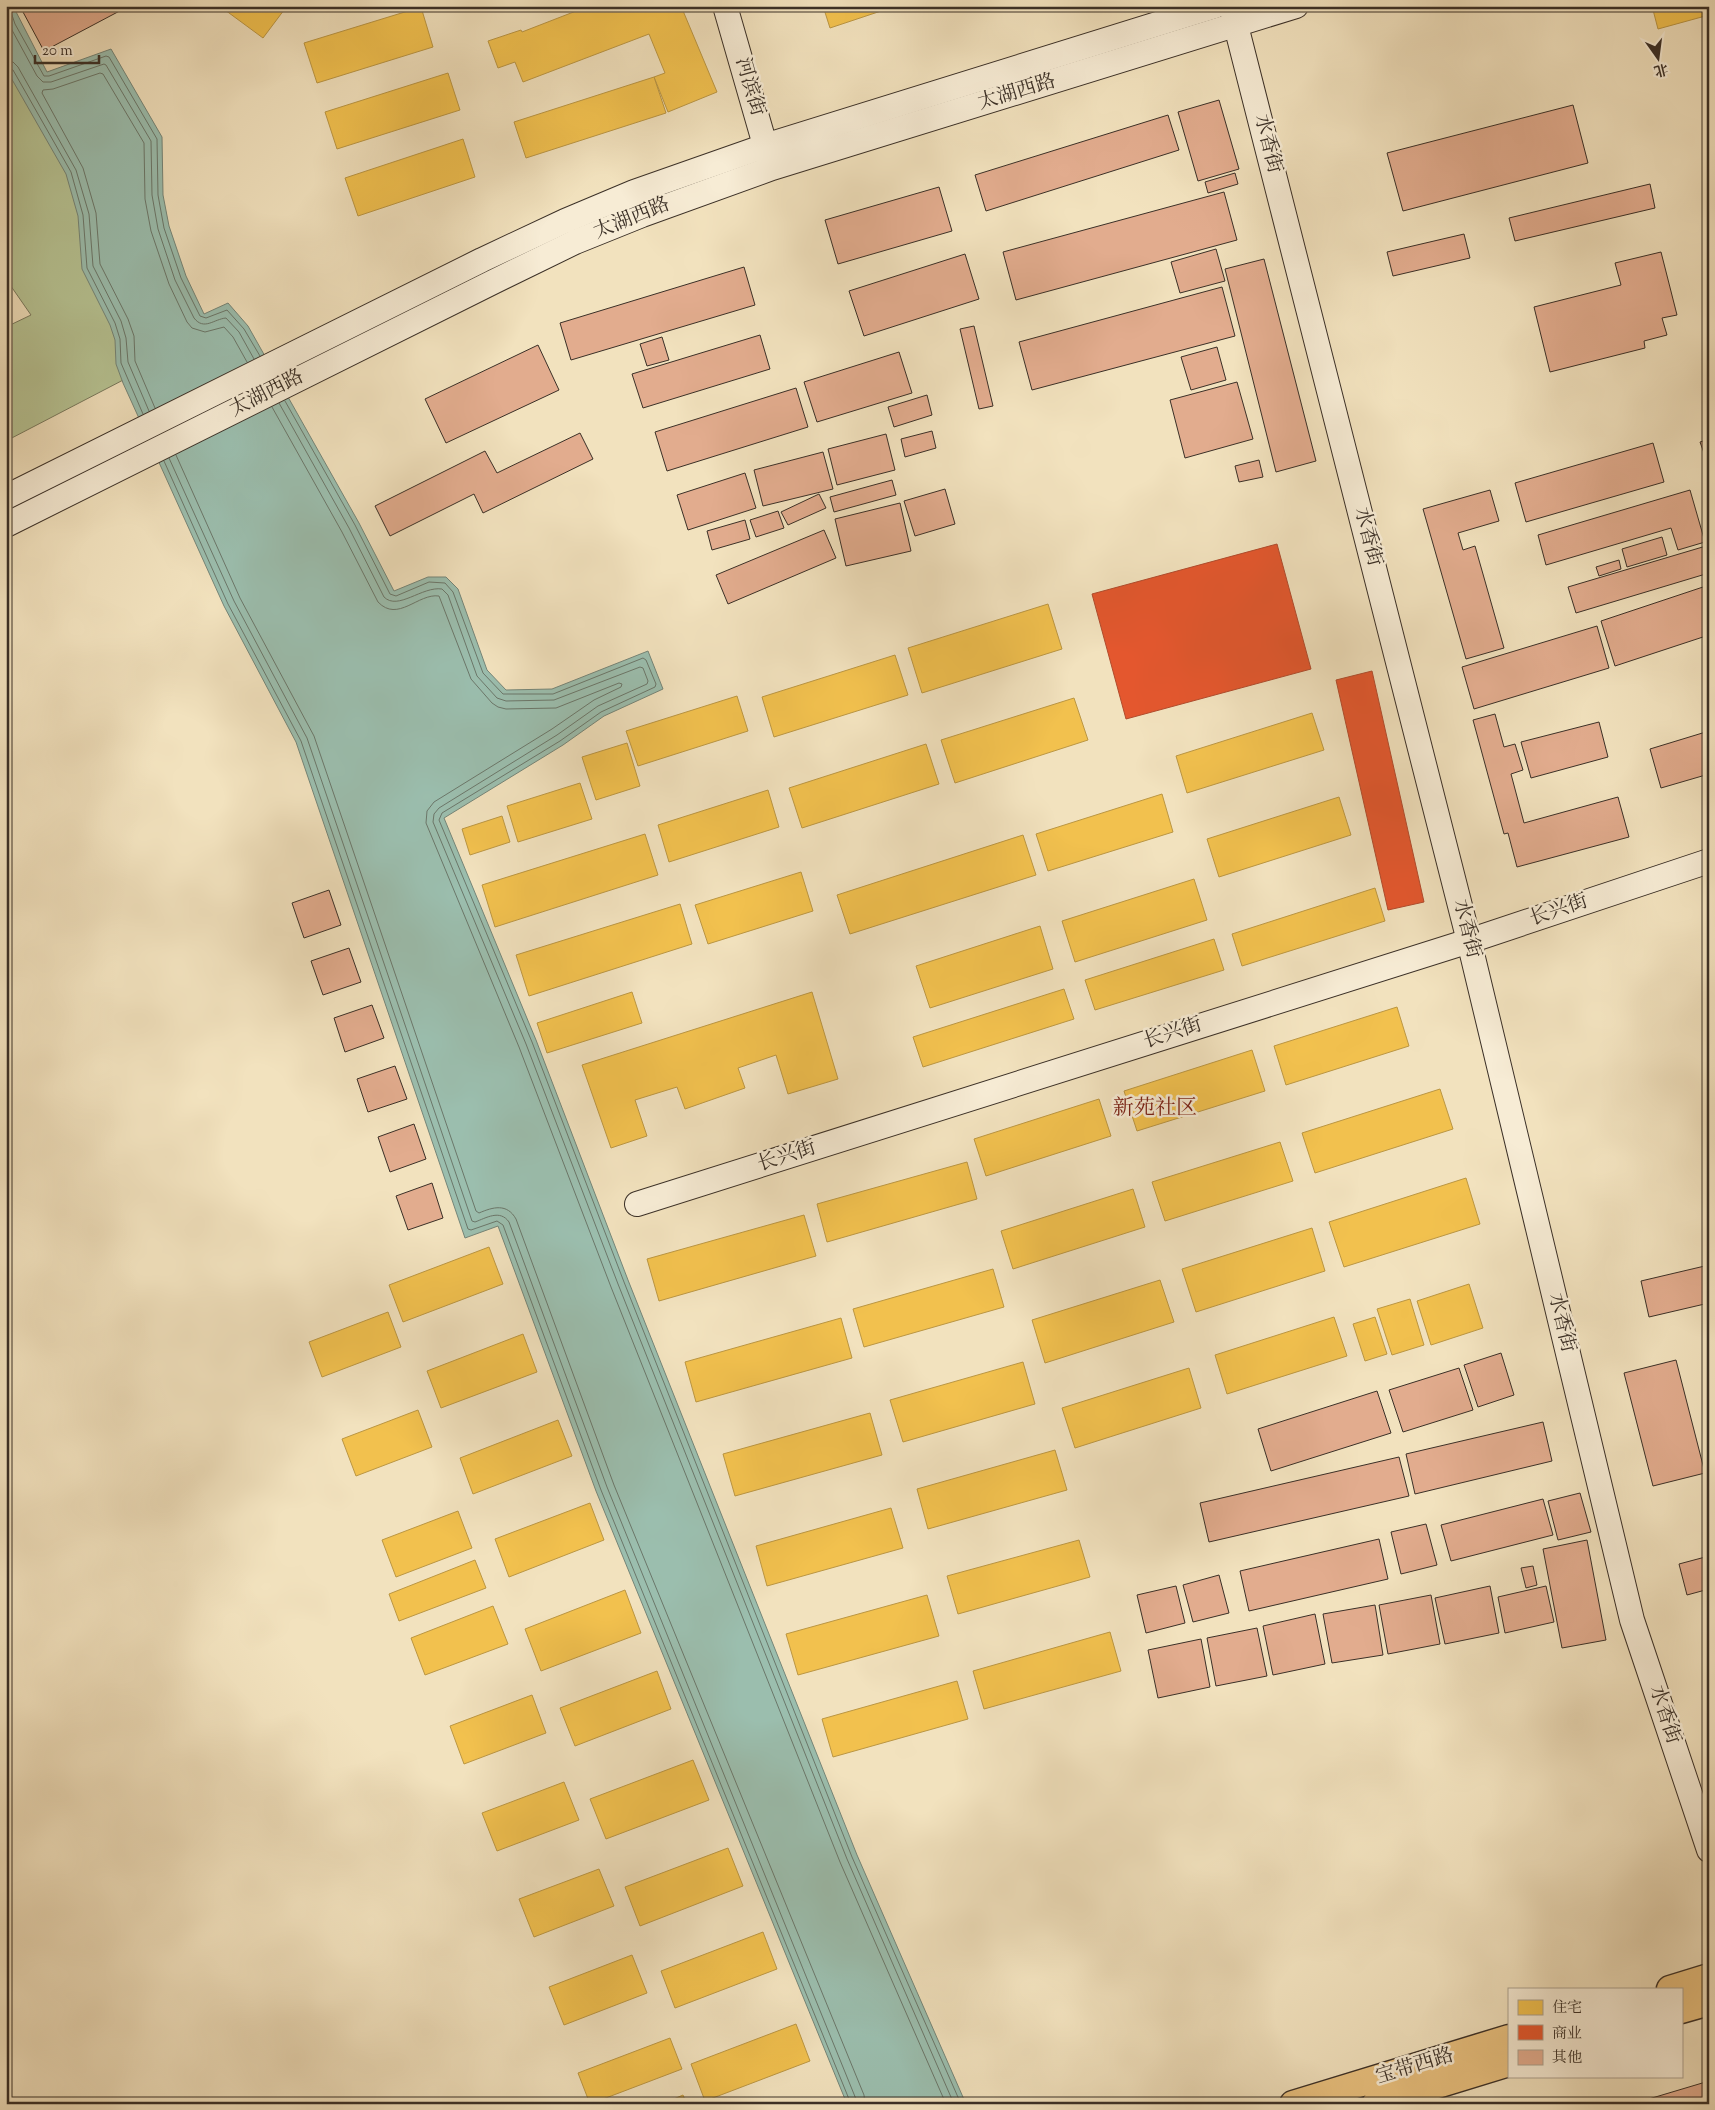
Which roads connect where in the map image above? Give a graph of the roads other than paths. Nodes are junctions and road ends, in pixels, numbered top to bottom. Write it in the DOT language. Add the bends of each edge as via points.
graph roads {
  1 [pos="726,6"];
  2 [pos="1215,6"];
  3 [pos="1296,6"];
  4 [pos="1234,16"];
  5 [pos="765,146"];
  6 [pos="772,168"];
  7 [pos="6,497"];
  8 [pos="6,525"];
  9 [pos="1709,861"];
  10 [pos="1469,941"];
  11 [pos="637,1204"];
  12 [pos="1709,1850"];
  13 [pos="1709,1977"];
  14 [pos="1673,1988"];
  15 [pos="1709,2002"];
  16 [pos="1682,2010"];
  17 [pos="1508,2038"];
  18 [pos="1508,2063"];
  19 [pos="1293,2104"];
  20 [pos="1375,2104"];
  1 -- 5 [label="street, 河滨街"];
  2 -- 5 [label="street, 太湖西路"];
  3 -- 4 [label="street, 太湖西路"];
  4 -- 6 [label="street, 太湖西路"];
  4 -- 10 [label="street, 水香街"];
  5 -- 6 [label="street, 河滨街"];
  5 -- 7 [label="street, 太湖西路" via="680,175 565,221"];
  6 -- 8 [label="street, 太湖西路" via="575,242"];
  9 -- 10 [label="street, 长兴街"];
  10 -- 11 [label="street, 长兴街"];
  10 -- 12 [label="street, 水香街" via="1632,1620"];
  13 -- 14 [label="main road"];
  15 -- 16 [label="main road"];
  17 -- 19 [label="main road, 宝带西路"];
  18 -- 20 [label="main road, 宝带西路"];
}
